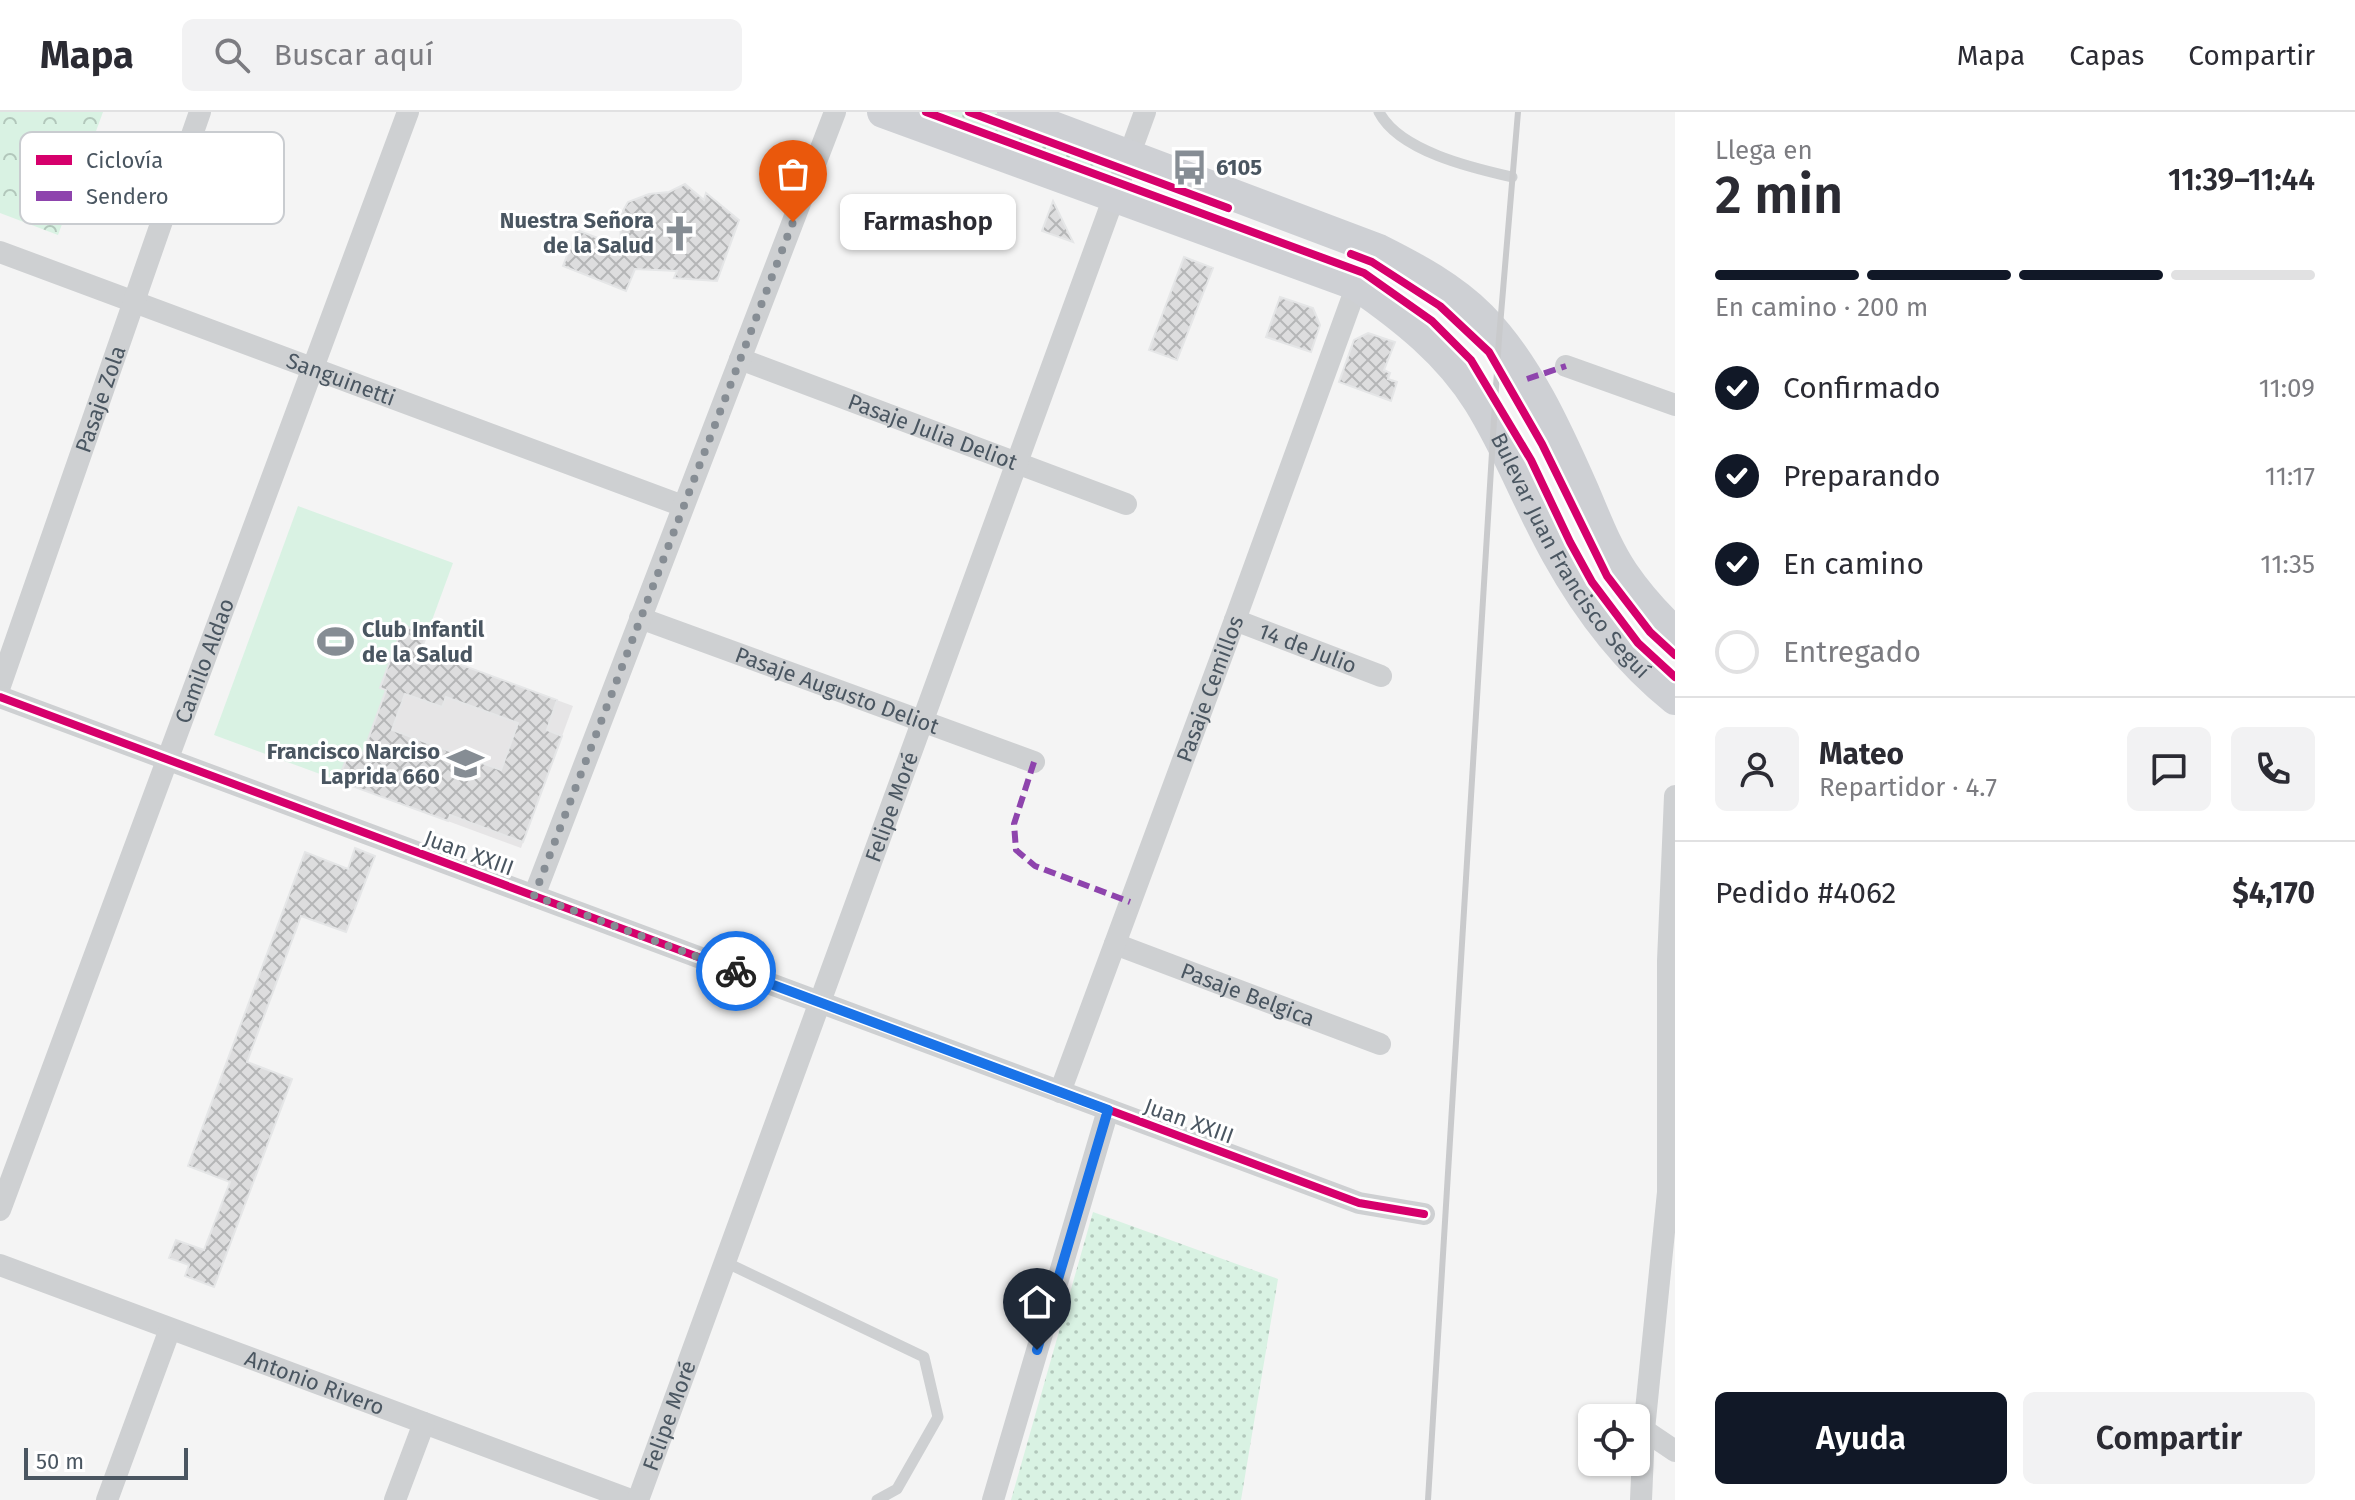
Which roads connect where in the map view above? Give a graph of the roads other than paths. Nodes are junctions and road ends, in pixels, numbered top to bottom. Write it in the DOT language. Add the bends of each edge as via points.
graph roads {
  1 [pos="200,112"];
  2 [pos="408,112"];
  3 [pos="835,112"];
  4 [pos="883,112"];
  5 [pos="1013,112"];
  6 [pos="1145,112"];
  7 [pos="1379,112"];
  8 [pos="193,132"];
  9 [pos="1129,155"];
  10 [pos="1512,177"];
  11 [pos="1114,196"];
  12 [pos="161,224"];
  13 [pos="0,252"];
  14 [pos="1357,285"];
  15 [pos="135,301"];
  16 [pos="740,359"];
  17 [pos="1566,366"];
  18 [pos="313,367"];
  19 [pos="1675,405"];
  20 [pos="1016,462"];
  21 [pos="1126,504"];
  22 [pos="683,506"];
  23 [pos="640,618"];
  24 [pos="1235,620"];
  25 [pos="1675,633"];
  26 [pos="1381,676"];
  27 [pos="0,686"];
  28 [pos="0,697"];
  29 [pos="1675,699"];
  30 [pos="922,721"];
  31 [pos="167,760"];
  32 [pos="1034,762"];
  33 [pos="1675,796"];
  34 [pos="534,896"];
  35 [pos="1115,944"];
  36 [pos="1671,963"];
  37 [pos="819,1002"];
  38 [pos="1380,1044"];
  39 [pos="1060,1092"];
  40 [pos="1108,1110"];
  41 [pos="1672,1194"];
  42 [pos="0,1210"];
  43 [pos="1424,1214"];
  44 [pos="725,1262"];
  45 [pos="0,1265"];
  46 [pos="170,1329"];
  47 [pos="1647,1404"];
  48 [pos="424,1423"];
  49 [pos="1650,1434"];
  50 [pos="1675,1451"];
  51 [pos="1642,1476"];
  52 [pos="107,1500"];
  53 [pos="395,1500"];
  54 [pos="631,1500"];
  55 [pos="638,1500"];
  56 [pos="877,1500"];
  57 [pos="993,1500"];
  58 [pos="1641,1500"];
  1 -- 8 [label="street, Pasaje Zola"];
  2 -- 18 [label="street, Camilo Aldao"];
  3 -- 16 [label="street"];
  4 -- 11 [label="main road, Bulevar Juan Francisco Seguí"];
  5 -- 9 [label="main road, Bulevar Juan Francisco Seguí"];
  6 -- 9 [label="street, Felipe Moré"];
  7 -- 10 [label="lane" via="1386,126 1414,143 1463,166"];
  9 -- 11 [label="street, Felipe Moré"];
  9 -- 25 [label="main road, Bulevar Juan Francisco Seguí" via="1379,250 1415,268 1479,316 1527,379 1622,571"];
  11 -- 14 [label="main road, Bulevar Juan Francisco Seguí"];
  11 -- 20 [label="street, Felipe Moré"];
  12 -- 15 [label="street, Pasaje Zola"];
  13 -- 15 [label="street, Sanguinetti"];
  14 -- 24 [label="street, Pasaje Cemillos"];
  14 -- 29 [label="main road, Bulevar Juan Francisco Seguí" via="1424,336 1479,401 1555,551 1599,622"];
  15 -- 18 [label="street, Sanguinetti"];
  15 -- 27 [label="street, Pasaje Zola"];
  16 -- 20 [label="street, Pasaje Julia Deliot"];
  16 -- 22 [label="street"];
  17 -- 19 [label="street"];
  18 -- 22 [label="street, Sanguinetti"];
  18 -- 31 [label="street, Camilo Aldao"];
  20 -- 21 [label="street, Pasaje Julia Deliot"];
  20 -- 30 [label="street, Felipe Moré"];
  22 -- 23 [label="street"];
  23 -- 30 [label="street, Pasaje Augusto Deliot"];
  23 -- 34 [label="street"];
  24 -- 26 [label="street, 14 de Julio"];
  24 -- 35 [label="street, Pasaje Cemillos"];
  28 -- 31 [label="street, Juan XXIII"];
  30 -- 32 [label="street, Pasaje Augusto Deliot"];
  30 -- 37 [label="street, Felipe Moré"];
  31 -- 34 [label="street, Juan XXIII"];
  31 -- 42 [label="street, Camilo Aldao"];
  33 -- 36 [label="street"];
  34 -- 37 [label="street, Juan XXIII"];
  35 -- 38 [label="street, Pasaje Belgica"];
  35 -- 39 [label="street, Pasaje Cemillos"];
  36 -- 41 [label="street"];
  37 -- 39 [label="street, Juan XXIII"];
  37 -- 44 [label="street, Felipe Moré"];
  39 -- 40 [label="street, Juan XXIII"];
  40 -- 43 [label="street, Juan XXIII" via="1359,1203"];
  40 -- 57 [label="street"];
  41 -- 47 [label="street"];
  44 -- 55 [label="street, Felipe Moré"];
  44 -- 56 [label="lane" via="924,1357 938,1417 897,1489"];
  45 -- 46 [label="street, Antonio Rivero"];
  46 -- 48 [label="street, Antonio Rivero"];
  46 -- 52 [label="street"];
  48 -- 53 [label="street"];
  48 -- 54 [label="street, Antonio Rivero"];
  49 -- 50 [label="street"];
  51 -- 58 [label="street"];
}
